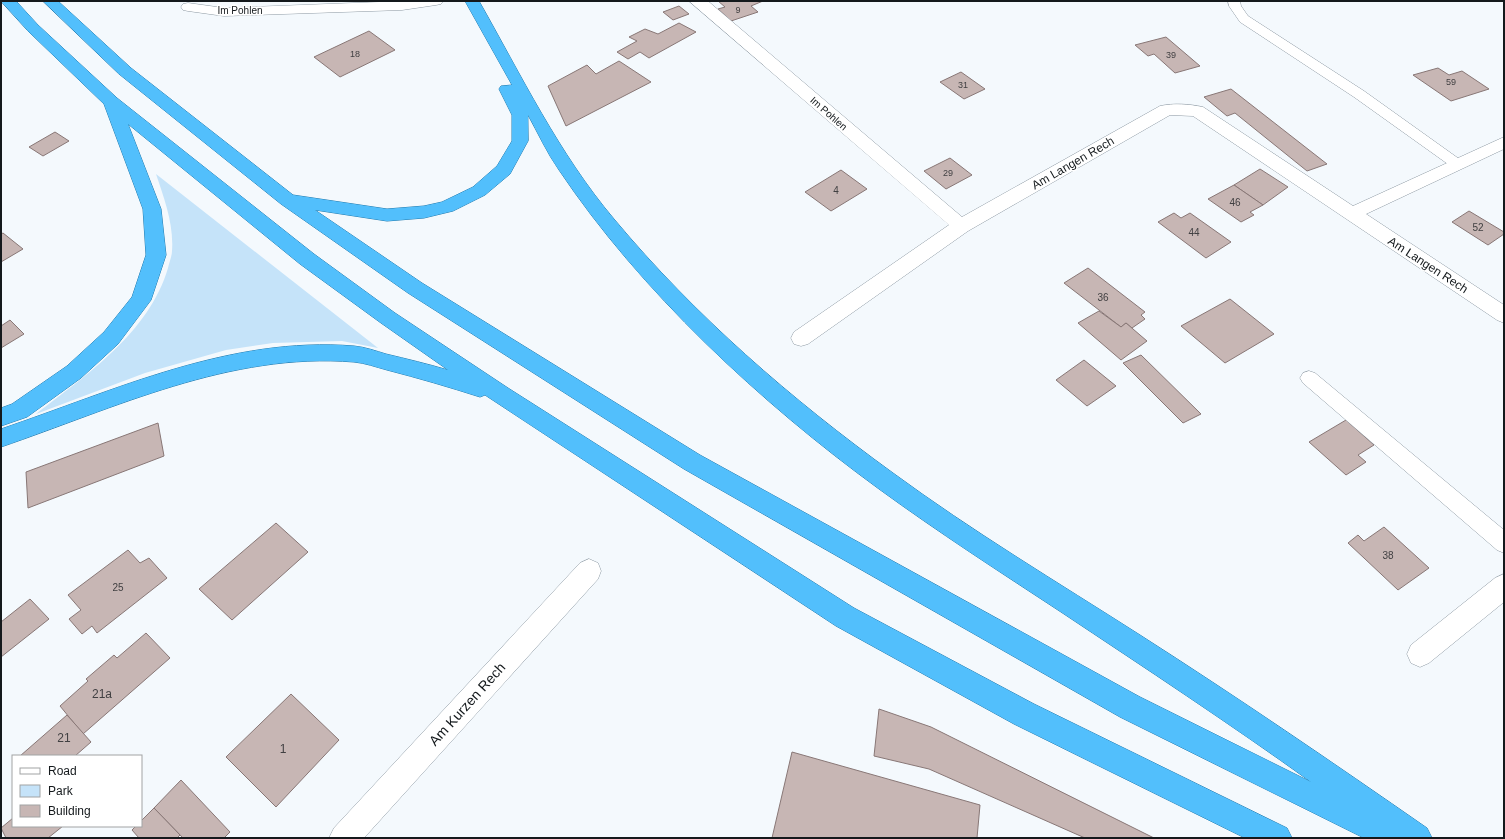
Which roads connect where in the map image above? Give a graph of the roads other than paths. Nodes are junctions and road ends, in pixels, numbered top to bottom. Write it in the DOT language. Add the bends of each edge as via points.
graph roads {
  1 [pos="8,1"];
  2 [pos="50,1"];
  3 [pos="436,1"];
  4 [pos="696,1"];
  5 [pos="1234,1"];
  6 [pos="469,5"];
  7 [pos="188,7"];
  8 [pos="111,102"];
  9 [pos="1504,142"];
  10 [pos="1457,164"];
  11 [pos="287,200"];
  12 [pos="1351,214"];
  13 [pos="961,226"];
  14 [pos="1504,315"];
  15 [pos="801,338"];
  16 [pos="1310,378"];
  17 [pos="500,394"];
  18 [pos="1,417"];
  19 [pos="1,438"];
  20 [pos="1504,544"];
  21 [pos="589,571"];
  22 [pos="1504,586"];
  23 [pos="1420,654"];
  24 [pos="344,838"];
  25 [pos="1277,838"];
  26 [pos="1395,838"];
  27 [pos="1417,838"];
  1 -- 8 [label="highway"];
  2 -- 11 [label="highway" via="125,71"];
  3 -- 7 [label="street, Im Pohlen" via="402,6 224,12"];
  4 -- 13 [label="street, Im Pohlen" via="704,5"];
  5 -- 10 [label="lane" via="1244,19 1359,94"];
  6 -- 11 [label="highway" via="520,115 520,141 504,170 479,191 447,207 424,212 387,216"];
  6 -- 27 [label="highway" via="565,166 606,222 672,296 716,340 790,406 886,481 1239,714"];
  8 -- 17 [label="highway" via="307,259"];
  8 -- 18 [label="highway" via="152,209 156,256 141,300 111,338 74,372 19,411"];
  9 -- 10 [label="street"];
  10 -- 12 [label="street"];
  11 -- 26 [label="highway" via="415,288 692,462 1130,707"];
  12 -- 13 [label="street, Am Langen Rech" via="1197,111 1181,109 1166,110"];
  12 -- 14 [label="street, Am Langen Rech"];
  13 -- 15 [label="street, Am Langen Rech"];
  16 -- 20 [label="lane"];
  17 -- 19 [label="highway" via="355,354 265,355 160,382"];
  17 -- 25 [label="highway" via="845,616 1024,714"];
  21 -- 24 [label="street, Am Kurzen Rech"];
  22 -- 23 [label="street"];
}
